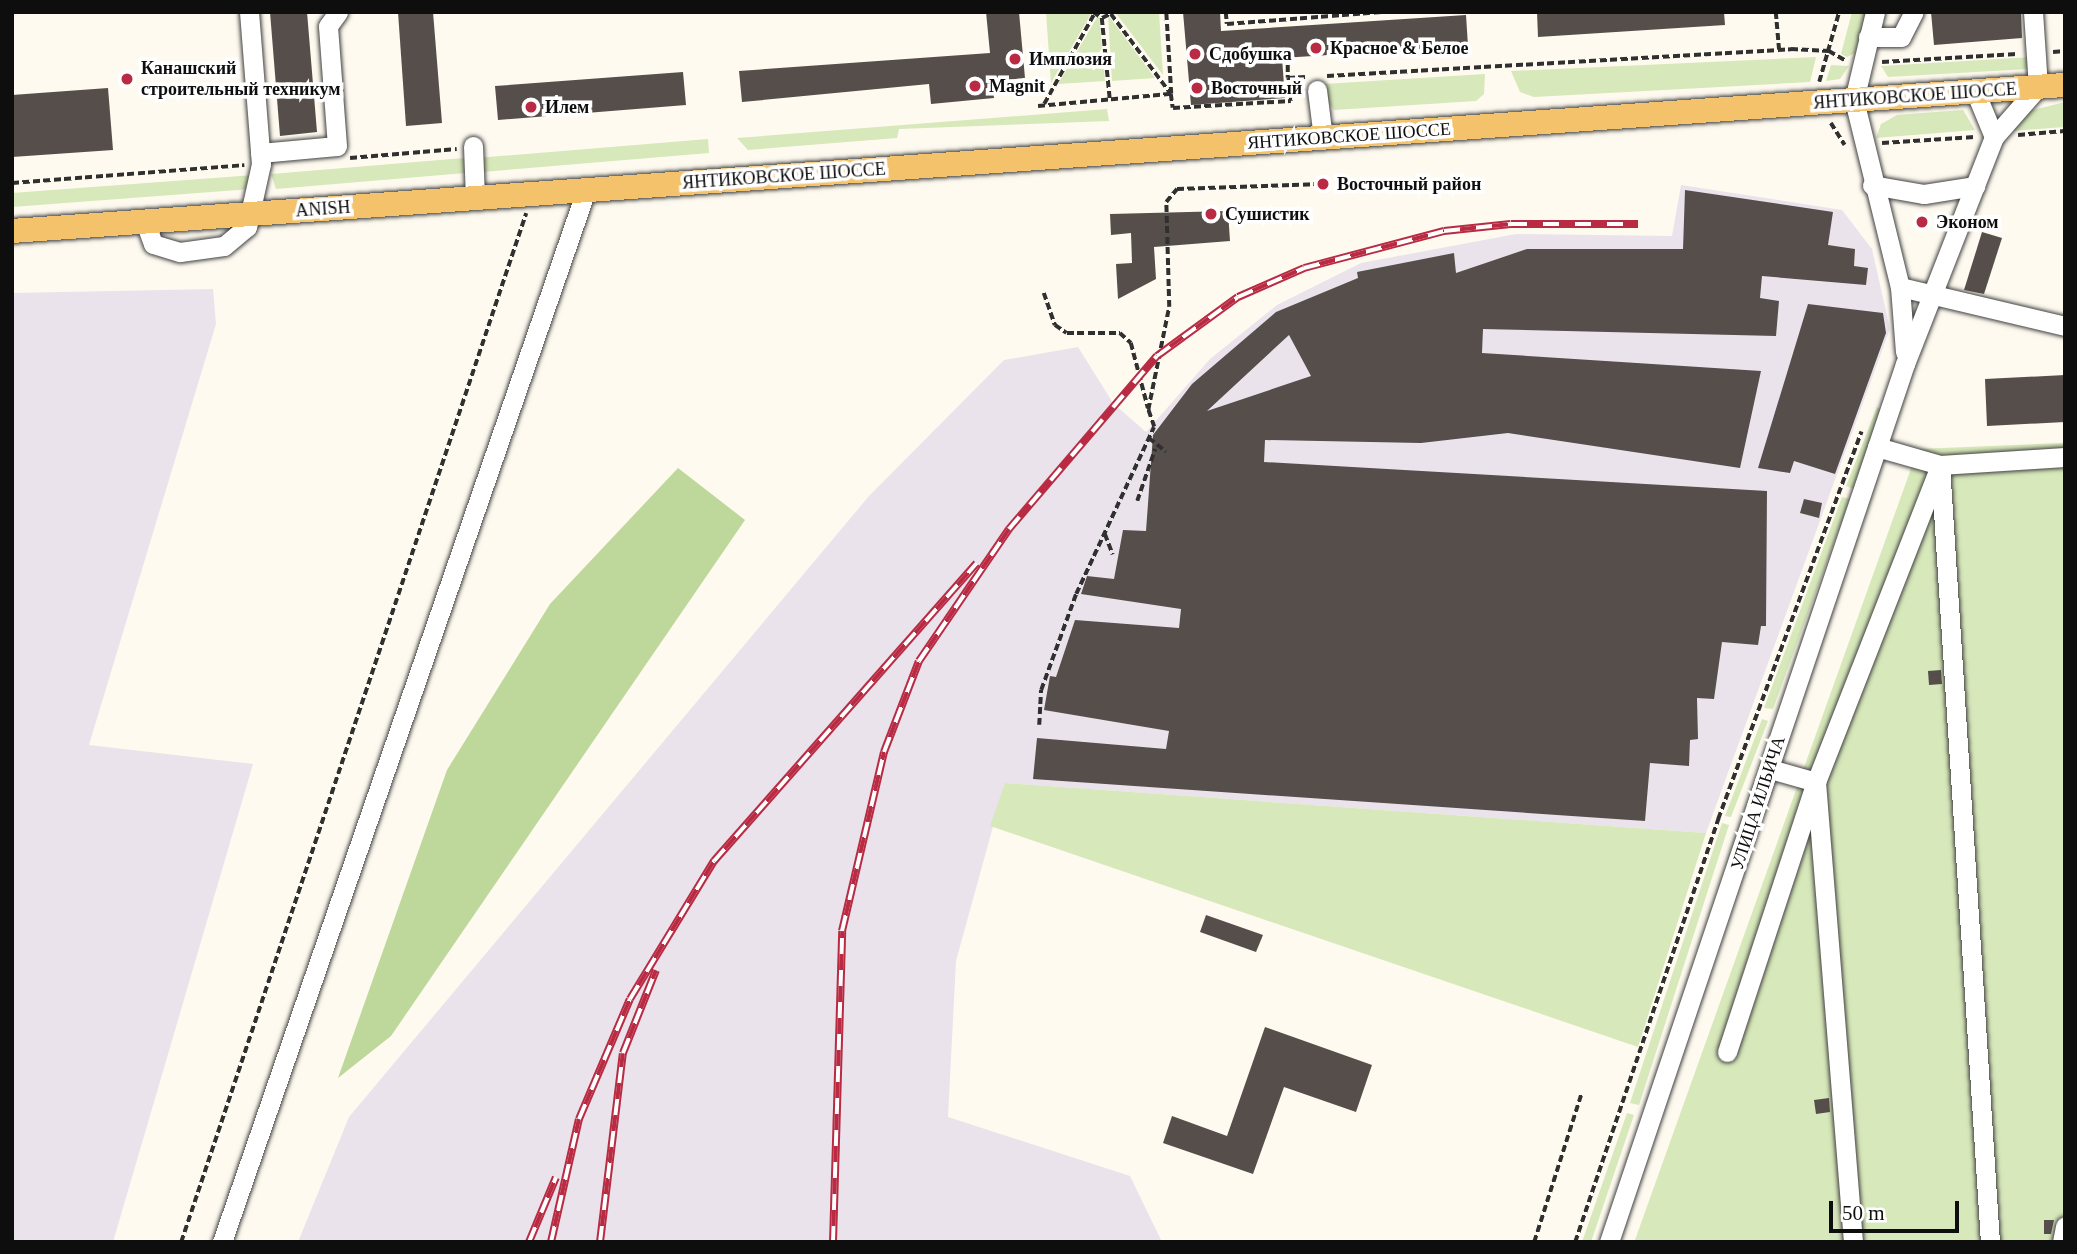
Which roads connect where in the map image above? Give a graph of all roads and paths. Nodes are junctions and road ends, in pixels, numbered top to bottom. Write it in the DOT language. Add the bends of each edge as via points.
graph roads {
  1 [pos="249,12"];
  2 [pos="338,12"];
  3 [pos="1166,12"];
  4 [pos="1226,12"];
  5 [pos="1382,12"];
  6 [pos="1776,12"];
  7 [pos="1839,12"];
  8 [pos="1875,12"];
  9 [pos="1914,12"];
  10 [pos="2033,12"];
  11 [pos="1094,13"];
  12 [pos="1112,13"];
  13 [pos="1102,18"];
  14 [pos="1868,37"];
  15 [pos="1779,50"];
  16 [pos="1829,51"];
  17 [pos="2065,51"];
  18 [pos="2036,53"];
  19 [pos="1861,63"];
  20 [pos="1287,65"];
  21 [pos="1288,78"];
  22 [pos="1819,82"];
  23 [pos="2065,85"];
  24 [pos="2038,87"];
  25 [pos="1317,90"];
  26 [pos="1975,91"];
  27 [pos="1171,94"];
  28 [pos="1110,99"];
  29 [pos="1854,100"];
  30 [pos="1044,105"];
  31 [pos="1038,106"];
  32 [pos="2065,131"];
  33 [pos="1994,137"];
  34 [pos="1323,138"];
  35 [pos="473,146"];
  36 [pos="1853,146"];
  37 [pos="261,158"];
  38 [pos="336,159"];
  39 [pos="12,183"];
  40 [pos="1323,184"];
  41 [pos="1872,185"];
  42 [pos="1975,186"];
  43 [pos="634,187"];
  44 [pos="586,190"];
  45 [pos="532,194"];
  46 [pos="475,198"];
  47 [pos="251,214"];
  48 [pos="12,231"];
  49 [pos="1900,287"];
  50 [pos="1044,293"];
  51 [pos="1932,295"];
  52 [pos="2065,326"];
  53 [pos="1905,364"];
  54 [pos="1148,410"];
  55 [pos="1864,424"];
  56 [pos="1149,438"];
  57 [pos="1877,446"];
  58 [pos="1155,449"];
  59 [pos="1166,452"];
  60 [pos="2065,457"];
  61 [pos="1940,465"];
  62 [pos="1138,500"];
  63 [pos="1104,534"];
  64 [pos="1113,555"];
  65 [pos="1039,725"];
  66 [pos="1770,769"];
  67 [pos="1816,782"];
  68 [pos="1727,1052"];
  69 [pos="1581,1092"];
  70 [pos="2065,1226"];
  71 [pos="181,1242"];
  72 [pos="222,1242"];
  73 [pos="1534,1242"];
  74 [pos="1575,1242"];
  75 [pos="1609,1242"];
  76 [pos="1853,1242"];
  77 [pos="1990,1242"];
  78 [pos="2062,1242"];
  1 -- 37 [label="street"];
  2 -- 37 [label="street" via="328,26 337,146"];
  3 -- 27 [label="path"];
  4 -- 5 [label="path" via="1227,24"];
  6 -- 15 [label="path"];
  7 -- 16 [label="path"];
  8 -- 14 [label="street, УЛИЦА ИЛЬИЧА"];
  9 -- 14 [label="street" via="1901,37"];
  10 -- 18 [label="street"];
  11 -- 13 [label="path"];
  11 -- 30 [label="path"];
  12 -- 13 [label="path"];
  12 -- 27 [label="path"];
  13 -- 28 [label="path"];
  14 -- 19 [label="street, УЛИЦА ИЛЬИЧА"];
  15 -- 16 [label="path"];
  15 -- 21 [label="path"];
  16 -- 19 [label="path" via="1835,59"];
  16 -- 22 [label="path"];
  17 -- 18 [label="path"];
  18 -- 19 [label="path"];
  18 -- 24 [label="street"];
  19 -- 29 [label="street, УЛИЦА ИЛЬИЧА"];
  20 -- 21 [label="path"];
  21 -- 27 [label="path" via="1291,101 1173,108"];
  23 -- 24 [label="main road, ЯНТИКОВСКОЕ ШОССЕ"];
  24 -- 26 [label="main road, ЯНТИКОВСКОЕ ШОССЕ"];
  24 -- 33 [label="street, УЛИЦА ИЛЬИЧА"];
  25 -- 34 [label="street"];
  26 -- 29 [label="main road, ЯНТИКОВСКОЕ ШОССЕ"];
  26 -- 33 [label="street"];
  27 -- 28 [label="path"];
  28 -- 30 [label="path"];
  29 -- 34 [label="main road, ЯНТИКОВСКОЕ ШОССЕ"];
  29 -- 36 [label="street, УЛИЦА ИЛЬИЧА"];
  30 -- 31 [label="path"];
  32 -- 33 [label="path"];
  33 -- 36 [label="path"];
  33 -- 42 [label="street, УЛИЦА ИЛЬИЧА"];
  34 -- 43 [label="main road, ЯНТИКОВСКОЕ ШОССЕ"];
  35 -- 38 [label="path"];
  35 -- 46 [label="street"];
  36 -- 41 [label="street, УЛИЦА ИЛЬИЧА"];
  37 -- 39 [label="path"];
  37 -- 47 [label="street"];
  40 -- 54 [label="path" via="1177,189 1166,202 1169,307"];
  41 -- 42 [label="street" via="1924,194"];
  41 -- 49 [label="street, УЛИЦА ИЛЬИЧА"];
  42 -- 51 [label="street, УЛИЦА ИЛЬИЧА"];
  43 -- 44 [label="main road, ANISH"];
  44 -- 45 [label="main road, ANISH"];
  44 -- 72 [label="street"];
  45 -- 46 [label="main road, ANISH"];
  45 -- 71 [label="path"];
  46 -- 47 [label="main road, ANISH"];
  47 -- 48 [label="main road, ANISH"];
  49 -- 51 [label="street"];
  49 -- 53 [label="street, УЛИЦА ИЛЬИЧА"];
  50 -- 54 [label="path" via="1050,317 1067,333 1120,332 1131,342"];
  51 -- 52 [label="street"];
  51 -- 53 [label="street, УЛИЦА ИЛЬИЧА"];
  53 -- 57 [label="street, УЛИЦА ИЛЬИЧА"];
  54 -- 56 [label="path" via="1154,427"];
  55 -- 74 [label="path" via="1718,819"];
  56 -- 58 [label="path"];
  56 -- 63 [label="path"];
  57 -- 61 [label="street"];
  57 -- 66 [label="street, УЛИЦА ИЛЬИЧА"];
  58 -- 59 [label="path"];
  58 -- 62 [label="path"];
  60 -- 61 [label="street"];
  61 -- 67 [label="street"];
  61 -- 77 [label="street"];
  63 -- 64 [label="path"];
  63 -- 65 [label="path" via="1041,690"];
  66 -- 67 [label="street"];
  66 -- 75 [label="street, УЛИЦА ИЛЬИЧА"];
  67 -- 68 [label="street"];
  67 -- 76 [label="street"];
  69 -- 73 [label="path"];
  70 -- 78 [label="street"];
}
